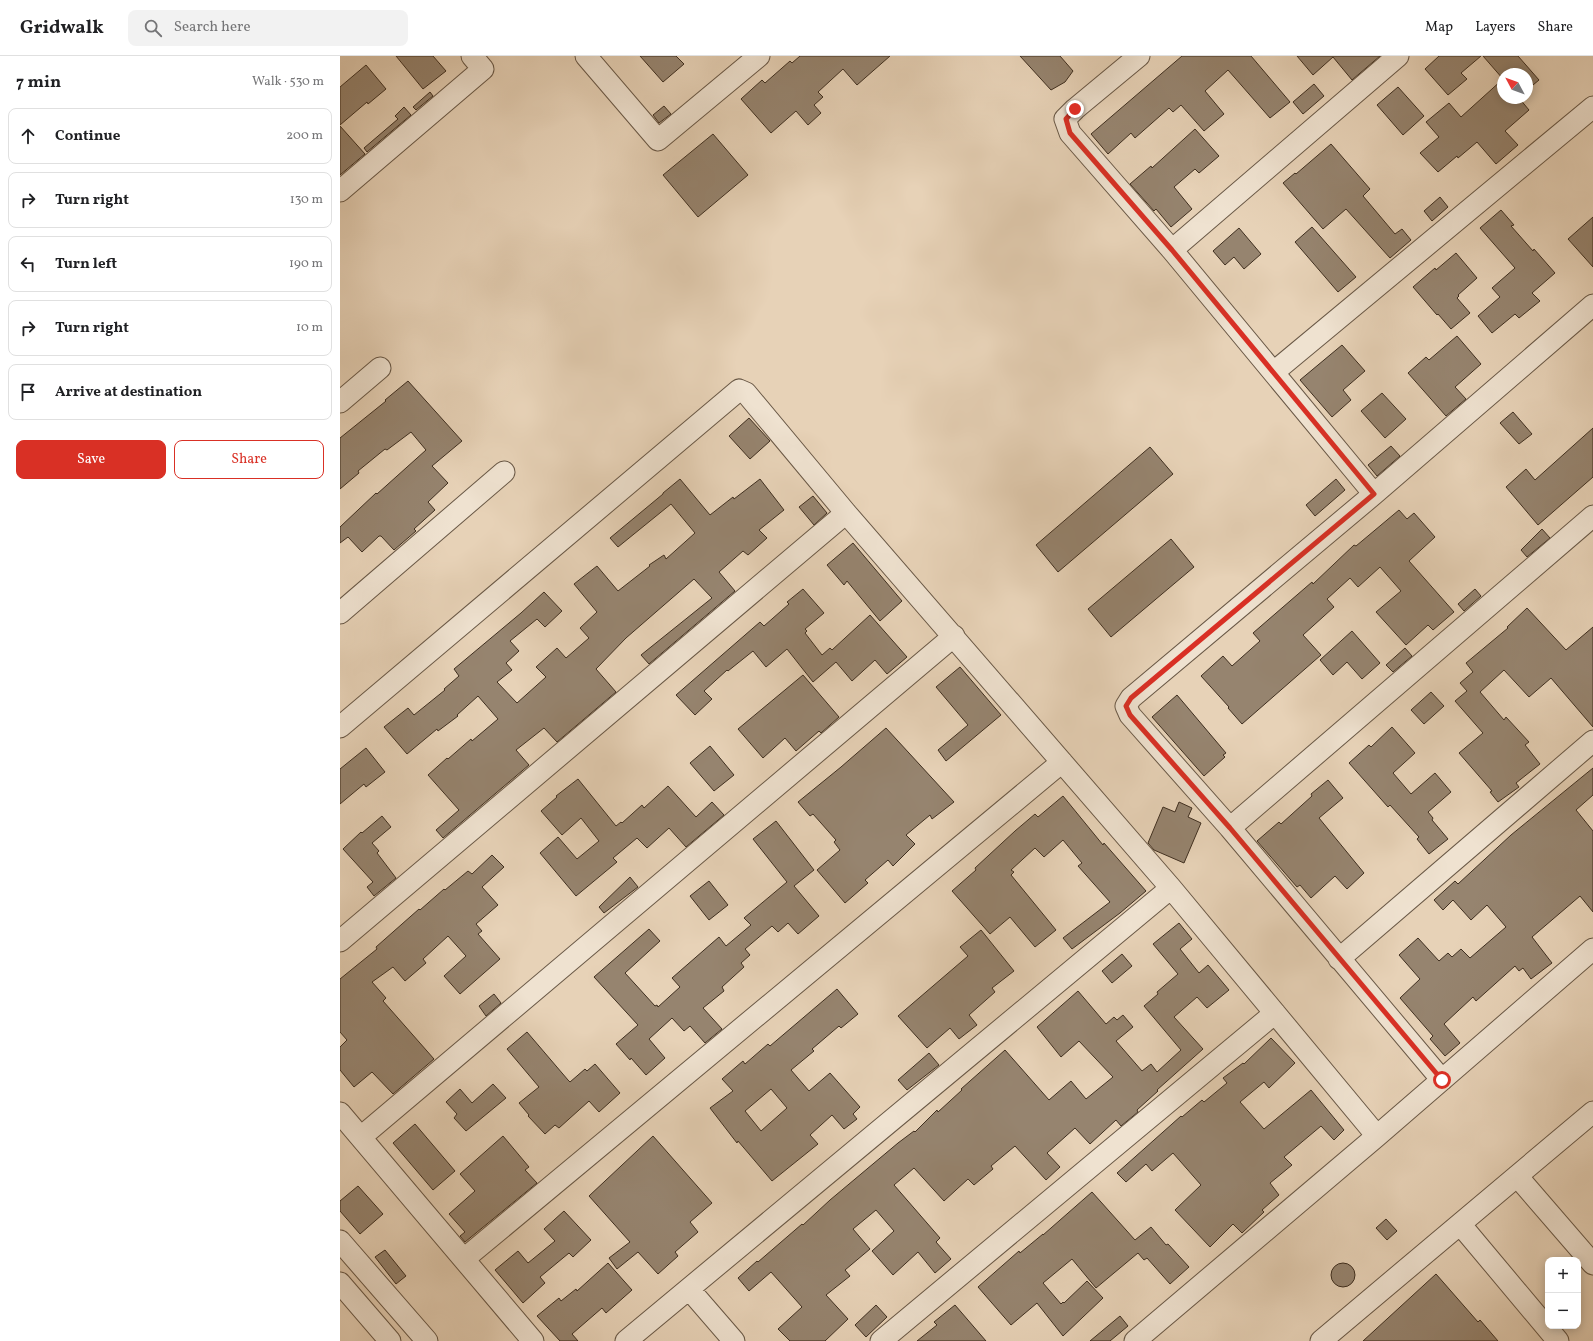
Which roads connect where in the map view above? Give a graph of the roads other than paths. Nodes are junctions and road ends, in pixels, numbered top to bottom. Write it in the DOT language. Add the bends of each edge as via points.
graph roads {
  1 [pos="472,56"];
  2 [pos="586,56"];
  3 [pos="759,56"];
  4 [pos="1139,56"];
  5 [pos="1398,56"];
  6 [pos="1593,107"];
  7 [pos="340,191"];
  8 [pos="1172,250"];
  9 [pos="1593,305"];
  10 [pos="380,368"];
  11 [pos="1274,372"];
  12 [pos="340,402"];
  13 [pos="504,472"];
  14 [pos="1374,494"];
  15 [pos="846,513"];
  16 [pos="1593,516"];
  17 [pos="340,613"];
  18 [pos="954,636"];
  19 [pos="340,727"];
  20 [pos="1593,741"];
  21 [pos="1062,762"];
  22 [pos="1230,828"];
  23 [pos="1171,888"];
  24 [pos="340,941"];
  25 [pos="1593,949"];
  26 [pos="1339,959"];
  27 [pos="1275,1013"];
  28 [pos="1442,1080"];
  29 [pos="1593,1112"];
  30 [pos="340,1113"];
  31 [pos="1377,1136"];
  32 [pos="361,1137"];
  33 [pos="1517,1176"];
  34 [pos="1460,1224"];
  35 [pos="340,1241"];
  36 [pos="464,1259"];
  37 [pos="1593,1264"];
  38 [pos="340,1283"];
  39 [pos="689,1289"];
  40 [pos="382,1338"];
  41 [pos="427,1341"];
  42 [pos="533,1341"];
  43 [pos="626,1341"];
  44 [pos="734,1341"];
  45 [pos="881,1341"];
  46 [pos="1135,1341"];
  47 [pos="1321,1341"];
  48 [pos="1558,1341"];
  1 -- 7 [label="street" via="483,69"];
  2 -- 3 [label="street" via="658,140"];
  4 -- 8 [label="street" via="1066,119 1070,133"];
  5 -- 8 [label="street"];
  6 -- 11 [label="street"];
  8 -- 11 [label="street"];
  9 -- 14 [label="street"];
  10 -- 12 [label="street"];
  11 -- 14 [label="street"];
  13 -- 17 [label="street"];
  14 -- 22 [label="street" via="1131,698 1126,706 1130,715"];
  15 -- 18 [label="street"];
  15 -- 19 [label="street" via="746,393 739,390"];
  15 -- 24 [label="street"];
  16 -- 22 [label="street"];
  18 -- 21 [label="street"];
  18 -- 32 [label="street"];
  20 -- 26 [label="street"];
  21 -- 23 [label="street"];
  21 -- 36 [label="street"];
  22 -- 26 [label="street"];
  23 -- 27 [label="street"];
  23 -- 39 [label="street"];
  25 -- 28 [label="street"];
  26 -- 28 [label="street"];
  27 -- 31 [label="street"];
  27 -- 45 [label="street"];
  28 -- 31 [label="street"];
  29 -- 33 [label="street"];
  30 -- 32 [label="street"];
  31 -- 46 [label="street"];
  32 -- 36 [label="street"];
  33 -- 34 [label="street"];
  33 -- 37 [label="street"];
  34 -- 47 [label="street"];
  34 -- 48 [label="street"];
  35 -- 41 [label="street"];
  36 -- 42 [label="street"];
  38 -- 40 [label="street"];
  39 -- 43 [label="street"];
  39 -- 44 [label="street"];
}
